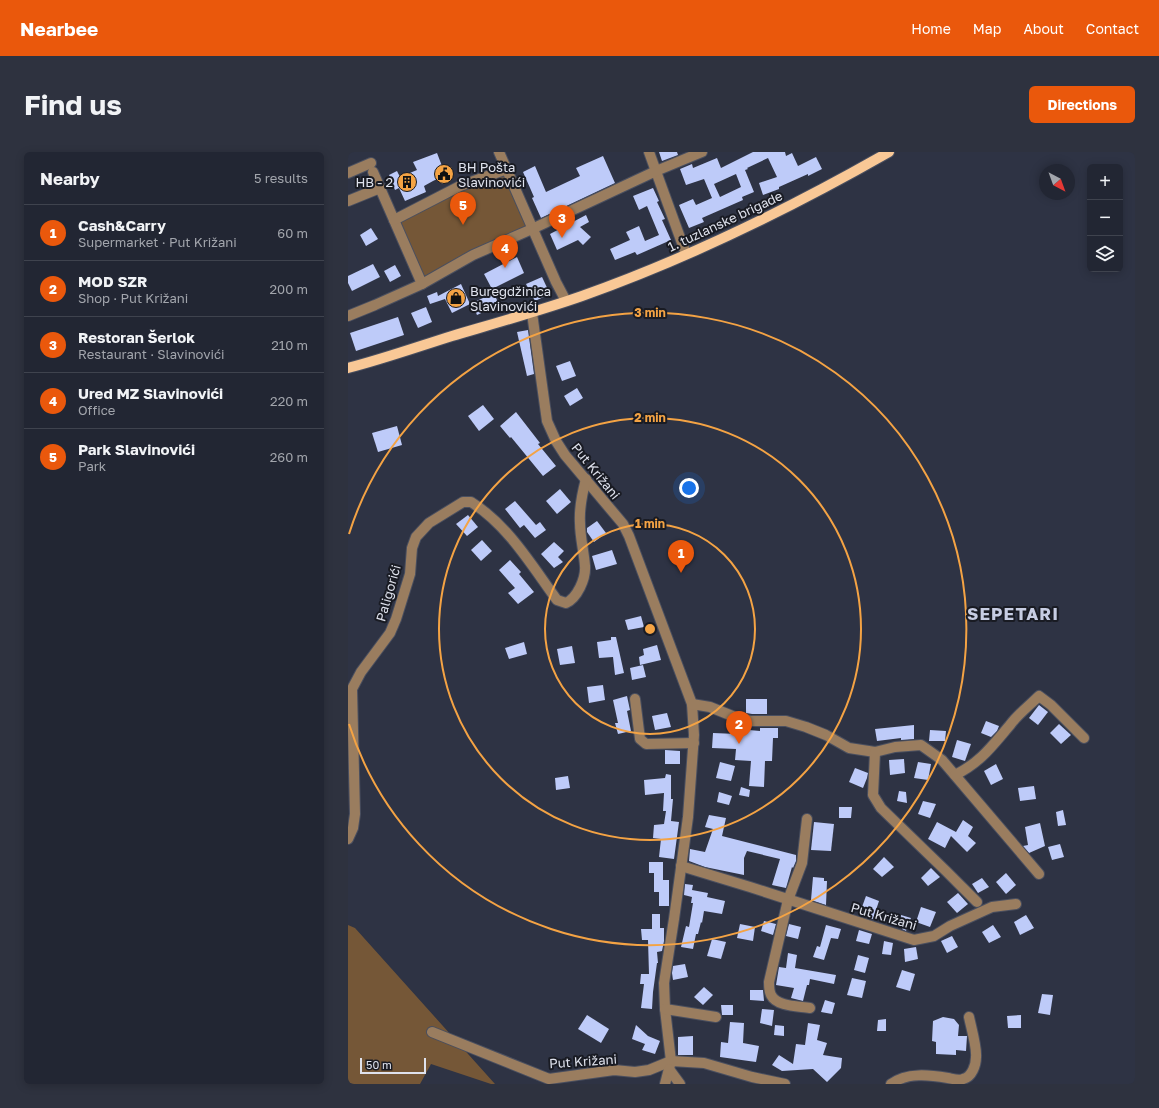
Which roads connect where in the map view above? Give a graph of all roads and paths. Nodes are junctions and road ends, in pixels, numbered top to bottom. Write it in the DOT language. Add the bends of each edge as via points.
graph roads {
  1 [pos="499,152"];
  2 [pos="650,152"];
  3 [pos="702,152"];
  4 [pos="889,152"];
  5 [pos="507,169"];
  6 [pos="656,171"];
  7 [pos="348,172"];
  8 [pos="380,188"];
  9 [pos="348,201"];
  10 [pos="394,220"];
  11 [pos="532,230"];
  12 [pos="686,254"];
  13 [pos="422,284"];
  14 [pos="566,301"];
  15 [pos="532,313"];
  16 [pos="348,316"];
  17 [pos="348,368"];
  18 [pos="586,479"];
  19 [pos="635,699"];
  20 [pos="692,704"];
  21 [pos="1084,738"];
  22 [pos="694,743"];
  23 [pos="875,752"];
  24 [pos="955,775"];
  25 [pos="807,819"];
  26 [pos="348,839"];
  27 [pos="681,866"];
  28 [pos="1039,874"];
  29 [pos="788,900"];
  30 [pos="977,902"];
  31 [pos="1016,904"];
  32 [pos="810,1008"];
  33 [pos="665,1009"];
  34 [pos="716,1017"];
  35 [pos="969,1017"];
  36 [pos="432,1032"];
  37 [pos="670,1065"];
  38 [pos="665,1084"];
  39 [pos="680,1084"];
  40 [pos="785,1084"];
  41 [pos="891,1084"];
  1 -- 5 [label="street"];
  2 -- 6 [label="street"];
  3 -- 6 [label="street"];
  4 -- 12 [label="main road, 1. tuzlanske brigade" via="786,209"];
  5 -- 10 [label="street" via="460,186"];
  5 -- 11 [label="street"];
  6 -- 11 [label="street"];
  6 -- 12 [label="street"];
  7 -- 8 [label="street" via="372,168"];
  8 -- 9 [label="street"];
  8 -- 10 [label="street"];
  10 -- 13 [label="street"];
  11 -- 13 [label="street" via="473,255"];
  11 -- 14 [label="street"];
  12 -- 14 [label="main road, 1. tuzlanske brigade"];
  13 -- 16 [label="street"];
  14 -- 15 [label="main road, 1. tuzlanske brigade"];
  15 -- 17 [label="main road, 1. tuzlanske brigade"];
  15 -- 18 [label="street, Put Križani" via="547,421 565,455"];
  18 -- 20 [label="street, Put Križani" via="623,524 629,536"];
  18 -- 26 [label="street, Paligorići" via="581,497 580,522 585,568 576,594 566,603 557,600 496,522 471,502 463,502 429,523 416,537 412,548 410,574 396,619 352,689 355,814"];
  19 -- 22 [label="street" via="640,739 646,744"];
  20 -- 22 [label="street, Put Križani"];
  20 -- 23 [label="street" via="710,707 735,718 751,721 786,721 826,735 849,748"];
  21 -- 24 [label="street" via="1039,696 989,750 969,768"];
  22 -- 27 [label="street, Put Križani"];
  23 -- 24 [label="street" via="921,745 942,760"];
  23 -- 30 [label="street" via="873,795 881,808"];
  24 -- 28 [label="street"];
  25 -- 29 [label="street" via="802,863"];
  27 -- 29 [label="street, Put Križani"];
  27 -- 33 [label="street, Put Križani" via="664,983"];
  29 -- 31 [label="street, Put Križani" via="914,940 934,936 992,907"];
  29 -- 32 [label="street" via="769,982 771,995 784,1004"];
  33 -- 34 [label="street"];
  33 -- 37 [label="street, Put Križani"];
  35 -- 41 [label="street" via="976,1056 972,1073 968,1077 962,1080 906,1076"];
  36 -- 37 [label="street, Put Križani" via="549,1079 614,1070 635,1072"];
  37 -- 38 [label="street, Put Križani"];
  37 -- 39 [label="street, Put Križani"];
  37 -- 40 [label="street, Put Križani" via="704,1063"];
}
